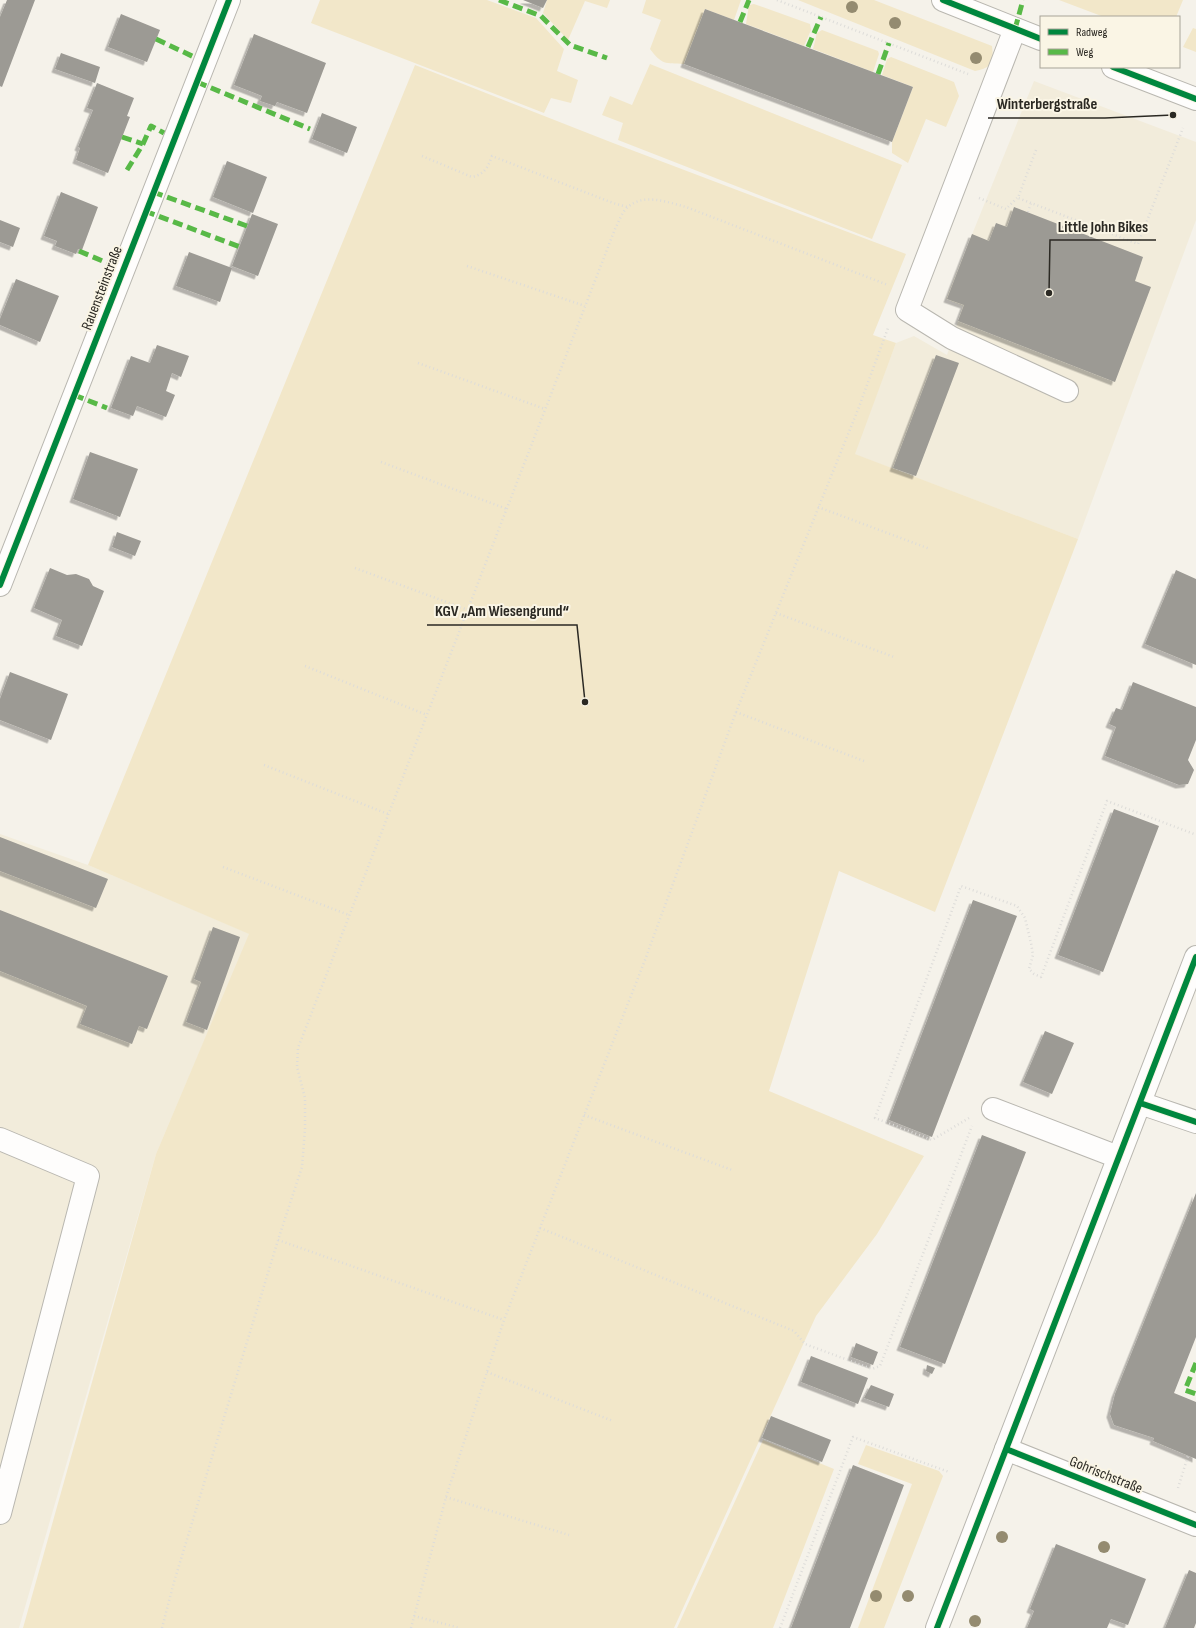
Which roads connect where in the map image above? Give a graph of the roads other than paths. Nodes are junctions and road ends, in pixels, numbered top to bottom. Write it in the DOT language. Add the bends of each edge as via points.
graph roads {
  1 [pos="229,0"];
  2 [pos="942,0"];
  3 [pos="1014,29"];
  4 [pos="1040,39"];
  5 [pos="1116,68"];
  6 [pos="1196,99"];
  7 [pos="1067,391"];
  8 [pos="0,585"];
  9 [pos="1196,957"];
  10 [pos="1140,1103"];
  11 [pos="985,1111"];
  12 [pos="1196,1122"];
  13 [pos="0,1139"];
  14 [pos="1118,1157"];
  15 [pos="1006,1449"];
  16 [pos="0,1513"];
  17 [pos="1196,1525"];
  18 [pos="937,1628"];
  1 -- 8 [label="main road, Rauensteinstraße"];
  2 -- 3 [label="main road"];
  3 -- 4 [label="main road"];
  3 -- 7 [label="main road" via="907,310 952,338"];
  5 -- 6 [label="main road"];
  9 -- 10 [label="main road"];
  10 -- 12 [label="main road"];
  10 -- 14 [label="main road"];
  11 -- 14 [label="main road"];
  13 -- 16 [label="main road" via="88,1176"];
  14 -- 15 [label="main road"];
  15 -- 17 [label="main road, Gohrischstraße"];
  15 -- 18 [label="main road"];
}
